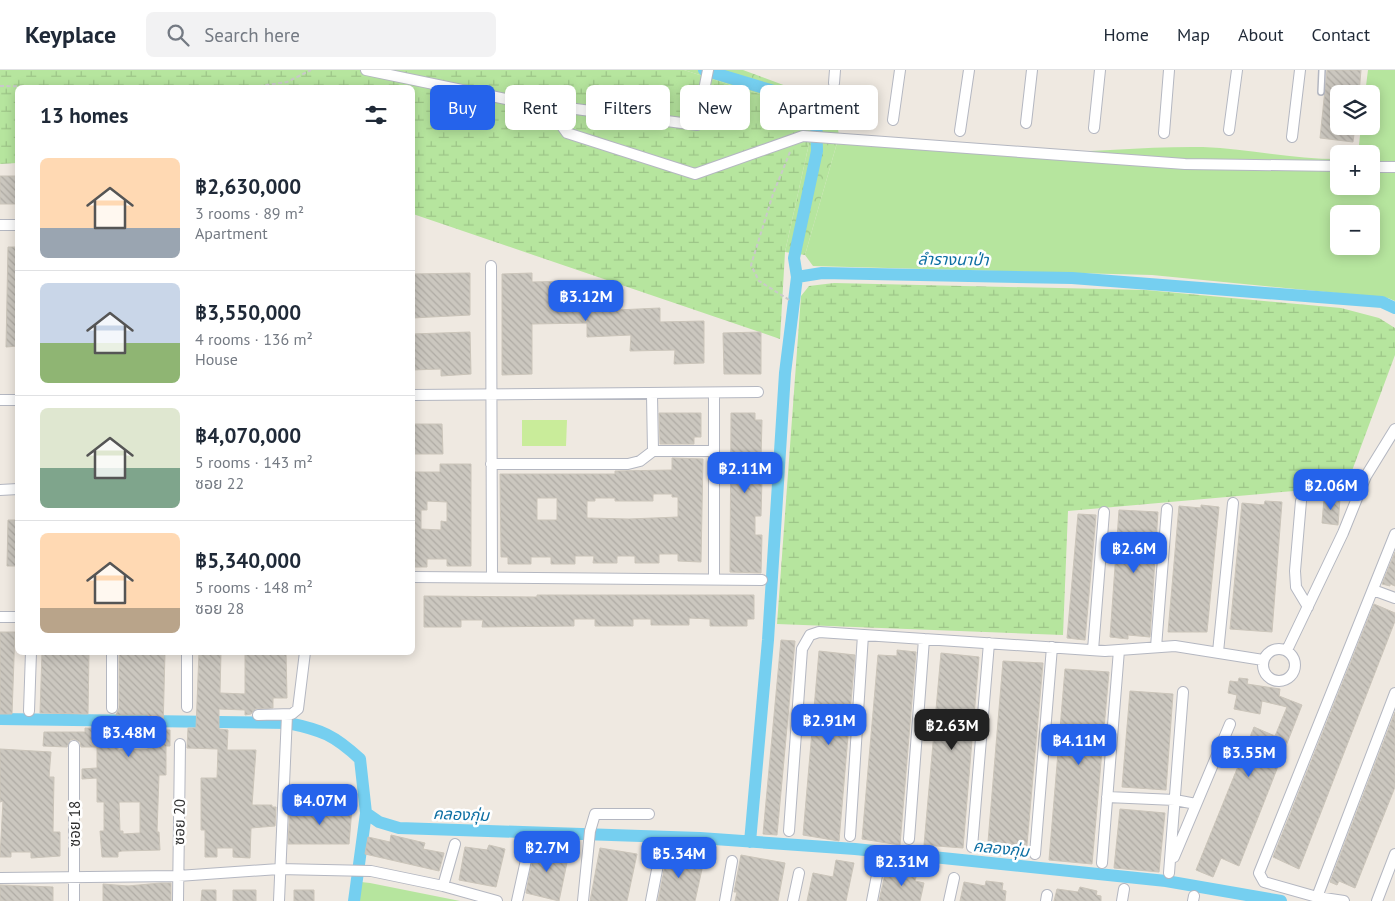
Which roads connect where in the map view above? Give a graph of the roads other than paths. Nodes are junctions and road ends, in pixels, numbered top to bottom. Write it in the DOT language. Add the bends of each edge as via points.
graph roads {
  1 [pos="366,70"];
  2 [pos="708,70"];
  3 [pos="835,70"];
  4 [pos="900,70"];
  5 [pos="969,70"];
  6 [pos="1032,70"];
  7 [pos="1100,70"];
  8 [pos="1170,70"];
  9 [pos="1237,70"];
  10 [pos="1300,70"];
  11 [pos="1322,70"];
  12 [pos="834,82"];
  13 [pos="1321,92"];
  14 [pos="505,98"];
  15 [pos="576,109"];
  16 [pos="893,120"];
  17 [pos="1026,123"];
  18 [pos="1094,128"];
  19 [pos="565,130"];
  20 [pos="1229,130"];
  21 [pos="960,131"];
  22 [pos="1164,133"];
  23 [pos="1292,137"];
  24 [pos="1330,166"];
  25 [pos="1380,167"];
  26 [pos="1395,167"];
  27 [pos="0,225"];
  28 [pos="15,225"];
  29 [pos="491,266"];
  30 [pos="758,392"];
  31 [pos="652,394"];
  32 [pos="714,394"];
  33 [pos="415,395"];
  34 [pos="490,395"];
  35 [pos="0,400"];
  36 [pos="15,400"];
  37 [pos="1395,429"];
  38 [pos="653,451"];
  39 [pos="714,451"];
  40 [pos="491,464"];
  41 [pos="15,489"];
  42 [pos="0,490"];
  43 [pos="1301,501"];
  44 [pos="1233,503"];
  45 [pos="1167,509"];
  46 [pos="1104,512"];
  47 [pos="1395,534"];
  48 [pos="415,577"];
  49 [pos="492,577"];
  50 [pos="714,578"];
  51 [pos="762,580"];
  52 [pos="1373,590"];
  53 [pos="1395,598"];
  54 [pos="1308,607"];
  55 [pos="0,617"];
  56 [pos="15,617"];
  57 [pos="863,635"];
  58 [pos="924,639"];
  59 [pos="989,643"];
  60 [pos="1052,647"];
  61 [pos="1156,647"];
  62 [pos="1093,650"];
  63 [pos="1119,650"];
  64 [pos="1288,650"];
  65 [pos="1218,652"];
  66 [pos="31,655"];
  67 [pos="112,655"];
  68 [pos="187,655"];
  69 [pos="305,655"];
  70 [pos="1264,660"];
  71 [pos="1183,692"];
  72 [pos="1395,693"];
  73 [pos="187,707"];
  74 [pos="112,708"];
  75 [pos="29,711"];
  76 [pos="258,714"];
  77 [pos="287,720"];
  78 [pos="1230,724"];
  79 [pos="180,744"];
  80 [pos="74,746"];
  81 [pos="1107,797"];
  82 [pos="1175,800"];
  83 [pos="1196,804"];
  84 [pos="648,814"];
  85 [pos="789,831"];
  86 [pos="850,836"];
  87 [pos="910,839"];
  88 [pos="455,844"];
  89 [pos="662,844"];
  90 [pos="972,847"];
  91 [pos="528,851"];
  92 [pos="1035,854"];
  93 [pos="1395,854"];
  94 [pos="732,861"];
  95 [pos="1102,863"];
  96 [pos="279,869"];
  97 [pos="878,870"];
  98 [pos="799,873"];
  99 [pos="178,876"];
  100 [pos="0,878"];
  101 [pos="74,878"];
  102 [pos="954,878"];
  103 [pos="443,886"];
  104 [pos="1124,889"];
  105 [pos="1317,897"];
  106 [pos="74,901"];
  107 [pos="178,901"];
  108 [pos="279,901"];
  109 [pos="497,901"];
  110 [pos="517,901"];
  111 [pos="583,901"];
  112 [pos="651,901"];
  113 [pos="725,901"];
  114 [pos="793,901"];
  115 [pos="872,901"];
  116 [pos="949,901"];
  117 [pos="1122,901"];
  118 [pos="1344,901"];
  119 [pos="1377,901"];
  1 -- 14 [label="street"];
  2 -- 15 [label="street" via="697,125"];
  3 -- 12 [label="street"];
  4 -- 16 [label="street"];
  5 -- 21 [label="street"];
  6 -- 17 [label="street"];
  7 -- 18 [label="street"];
  8 -- 22 [label="street"];
  9 -- 20 [label="street"];
  10 -- 23 [label="street"];
  11 -- 13 [label="lane"];
  19 -- 24 [label="street" via="695,174 799,137 1186,164"];
  25 -- 26 [label="street"];
  27 -- 28 [label="street"];
  29 -- 34 [label="street"];
  30 -- 32 [label="street"];
  31 -- 32 [label="street"];
  31 -- 34 [label="street"];
  31 -- 38 [label="street"];
  32 -- 39 [label="street"];
  33 -- 34 [label="street"];
  34 -- 40 [label="street"];
  35 -- 36 [label="street"];
  37 -- 54 [label="street" via="1366,476"];
  38 -- 39 [label="street"];
  38 -- 40 [label="street" via="640,462 628,464"];
  39 -- 50 [label="street"];
  40 -- 49 [label="street"];
  41 -- 42 [label="street"];
  43 -- 54 [label="street" via="1296,587"];
  44 -- 65 [label="street"];
  45 -- 61 [label="street"];
  46 -- 62 [label="street"];
  47 -- 52 [label="street"];
  48 -- 49 [label="street"];
  49 -- 50 [label="street"];
  50 -- 51 [label="street"];
  52 -- 53 [label="street"];
  52 -- 105 [label="street" via="1259,873 1264,882"];
  54 -- 64 [label="street"];
  55 -- 56 [label="street"];
  57 -- 58 [label="street"];
  57 -- 85 [label="street" via="819,632 804,641"];
  57 -- 86 [label="street"];
  58 -- 59 [label="street"];
  58 -- 87 [label="street"];
  59 -- 60 [label="street"];
  59 -- 90 [label="street"];
  60 -- 62 [label="street"];
  60 -- 92 [label="street"];
  61 -- 63 [label="street"];
  61 -- 65 [label="street" via="1175,646"];
  62 -- 63 [label="street"];
  63 -- 81 [label="street"];
  64 -- 70 [label="street" via="1275,649"];
  64 -- 70 [label="street" via="1294,656 1296,667 1286,680 1270,679 1264,670"];
  65 -- 70 [label="street"];
  66 -- 75 [label="street"];
  67 -- 74 [label="street"];
  68 -- 73 [label="street"];
  69 -- 77 [label="street" via="298,710"];
  71 -- 82 [label="street"];
  72 -- 105 [label="street"];
  76 -- 77 [label="street"];
  77 -- 96 [label="street"];
  78 -- 83 [label="street"];
  79 -- 99 [label="street, ซอย 20"];
  80 -- 101 [label="street, ซอย 18"];
  81 -- 82 [label="street"];
  81 -- 95 [label="street"];
  82 -- 83 [label="street"];
  82 -- 83 [label="street" via="1170,869"];
  84 -- 111 [label="street" via="595,814"];
  88 -- 103 [label="street"];
  89 -- 112 [label="street"];
  91 -- 110 [label="street"];
  93 -- 119 [label="street"];
  94 -- 113 [label="street"];
  96 -- 99 [label="street"];
  96 -- 103 [label="street" via="371,871"];
  96 -- 108 [label="street"];
  97 -- 115 [label="street"];
  98 -- 114 [label="street"];
  99 -- 101 [label="street"];
  99 -- 107 [label="street, ซอย 20"];
  100 -- 101 [label="street"];
  101 -- 106 [label="street, ซอย 18"];
  102 -- 116 [label="street"];
  103 -- 109 [label="street"];
  104 -- 117 [label="street"];
  105 -- 118 [label="street"];
}
